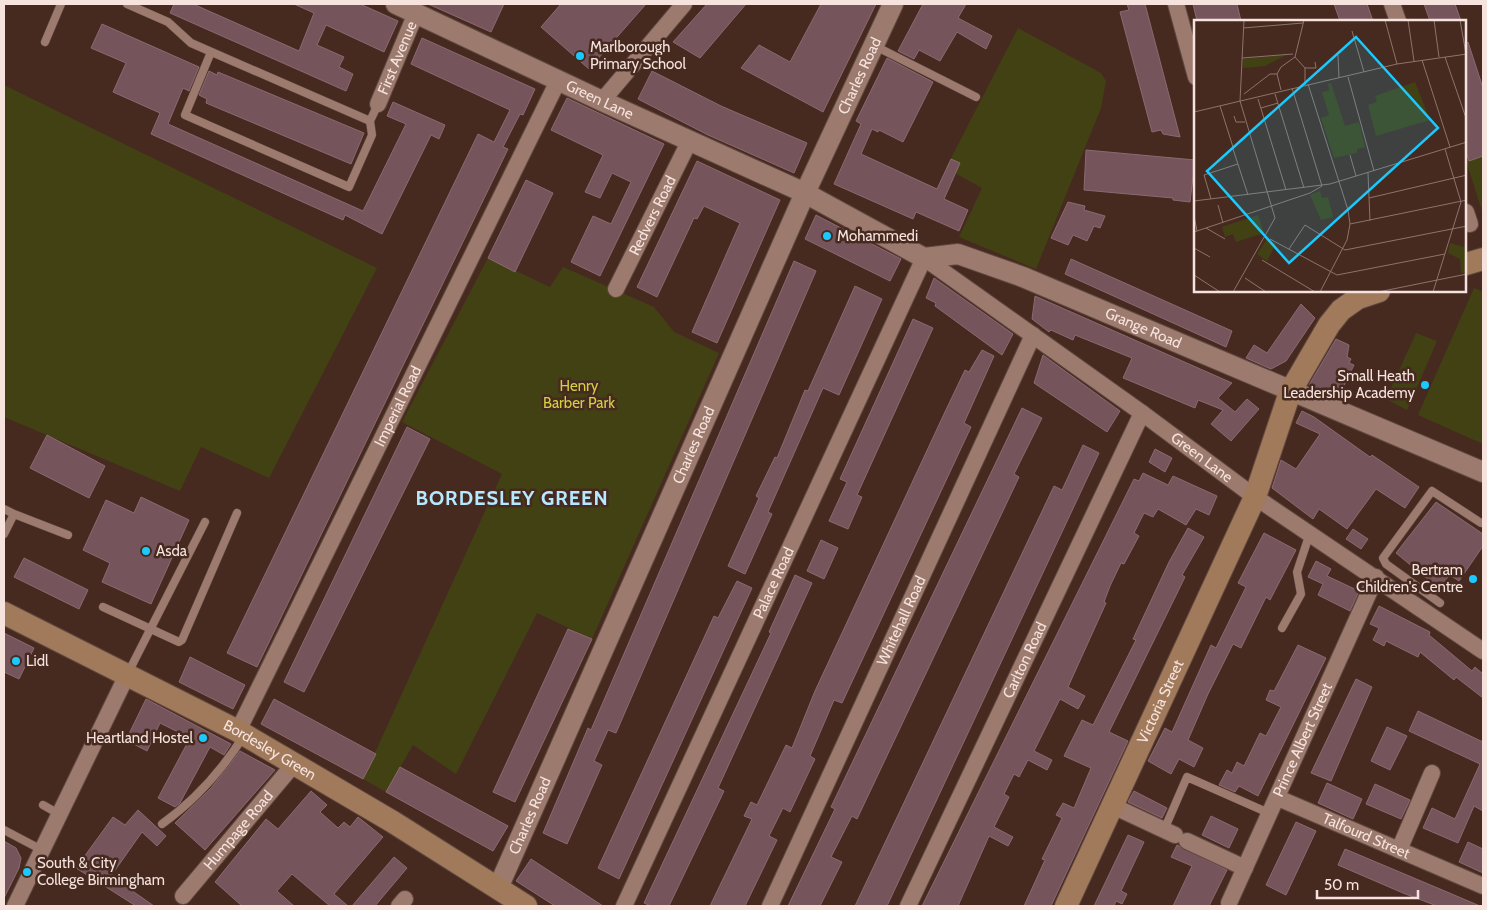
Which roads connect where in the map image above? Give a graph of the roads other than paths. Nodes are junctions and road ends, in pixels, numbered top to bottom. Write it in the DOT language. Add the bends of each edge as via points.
graph roads {
  1 [pos="61,4"];
  2 [pos="131,4"];
  3 [pos="396,4"];
  4 [pos="684,4"];
  5 [pos="893,4"];
  6 [pos="1176,4"];
  7 [pos="1392,4"];
  8 [pos="416,13"];
  9 [pos="1398,20"];
  10 [pos="44,42"];
  11 [pos="874,46"];
  12 [pos="211,52"];
  13 [pos="1194,70"];
  14 [pos="558,81"];
  15 [pos="976,97"];
  16 [pos="602,102"];
  17 [pos="378,104"];
  18 [pos="370,121"];
  19 [pos="689,142"];
  20 [pos="805,193"];
  21 [pos="924,258"];
  22 [pos="1483,259"];
  23 [pos="1467,264"];
  24 [pos="616,289"];
  25 [pos="1376,292"];
  26 [pos="1033,335"];
  27 [pos="1290,392"];
  28 [pos="1142,413"];
  29 [pos="1483,472"];
  30 [pos="1255,497"];
  31 [pos="4,509"];
  32 [pos="238,513"];
  33 [pos="14,514"];
  34 [pos="205,522"];
  35 [pos="1483,523"];
  36 [pos="1310,533"];
  37 [pos="4,534"];
  38 [pos="68,535"];
  39 [pos="1384,562"];
  40 [pos="1376,577"];
  41 [pos="1440,602"];
  42 [pos="102,607"];
  43 [pos="4,613"];
  44 [pos="1282,628"];
  45 [pos="151,629"];
  46 [pos="1483,651"];
  47 [pos="127,675"];
  48 [pos="241,733"];
  49 [pos="294,764"];
  50 [pos="1432,773"];
  51 [pos="1278,798"];
  52 [pos="43,805"];
  53 [pos="1113,806"];
  54 [pos="59,814"];
  55 [pos="1270,814"];
  56 [pos="162,824"];
  57 [pos="4,830"];
  58 [pos="1175,835"];
  59 [pos="42,850"];
  60 [pos="1399,850"];
  61 [pos="1245,868"];
  62 [pos="1483,886"];
  63 [pos="183,896"];
  64 [pos="510,900"];
  65 [pos="1229,903"];
  66 [pos="15,906"];
  67 [pos="624,906"];
  68 [pos="770,906"];
  69 [pos="908,906"];
  70 [pos="1066,906"];
  1 -- 10 [label="lane"];
  2 -- 12 [label="lane" via="168,22 191,43"];
  3 -- 8 [label="street, Green Lane"];
  4 -- 16 [label="street"];
  5 -- 11 [label="street, Charles Road"];
  6 -- 13 [label="street"];
  7 -- 9 [label="street"];
  8 -- 14 [label="street, Green Lane"];
  8 -- 17 [label="street, First Avenue"];
  11 -- 15 [label="lane"];
  11 -- 20 [label="street, Charles Road"];
  12 -- 18 [label="lane"];
  12 -- 18 [label="lane" via="185,115 349,187 372,135"];
  14 -- 16 [label="street, Green Lane"];
  14 -- 48 [label="street, Imperial Road"];
  16 -- 19 [label="street, Green Lane"];
  17 -- 18 [label="lane"];
  19 -- 20 [label="street, Green Lane"];
  19 -- 24 [label="street, Redvers Road"];
  20 -- 21 [label="street"];
  20 -- 64 [label="street, Charles Road"];
  21 -- 26 [label="street, Green Lane"];
  21 -- 27 [label="street, Grange Road" via="958,254 1023,277"];
  21 -- 67 [label="street, Palace Road"];
  22 -- 23 [label="main road"];
  25 -- 27 [label="main road, Victoria Street" via="1358,298 1341,310 1329,324"];
  26 -- 28 [label="street, Green Lane"];
  26 -- 68 [label="street, Whitehall Road"];
  27 -- 29 [label="street, Grange Road"];
  27 -- 30 [label="main road, Victoria Street"];
  28 -- 30 [label="street, Green Lane"];
  28 -- 69 [label="street, Carlton Road"];
  30 -- 36 [label="street, Green Lane"];
  30 -- 53 [label="main road, Victoria Street"];
  31 -- 33 [label="lane"];
  32 -- 45 [label="lane" via="182,640 178,642"];
  33 -- 37 [label="lane"];
  33 -- 38 [label="lane"];
  34 -- 45 [label="lane"];
  35 -- 39 [label="lane" via="1432,491 1386,554"];
  36 -- 40 [label="street, Green Lane"];
  36 -- 44 [label="lane" via="1297,572 1301,594"];
  39 -- 40 [label="lane"];
  39 -- 41 [label="lane"];
  40 -- 46 [label="street, Green Lane"];
  40 -- 51 [label="street, Prince Albert Street"];
  42 -- 45 [label="lane"];
  43 -- 47 [label="main road, Bordesley Green"];
  45 -- 47 [label="lane"];
  47 -- 48 [label="main road, Bordesley Green"];
  47 -- 54 [label="street"];
  48 -- 49 [label="main road, Bordesley Green"];
  48 -- 56 [label="lane" via="219,769 181,810"];
  49 -- 63 [label="street, Humpage Road"];
  49 -- 64 [label="main road, Bordesley Green" via="393,822"];
  50 -- 60 [label="street"];
  51 -- 55 [label="street, Prince Albert Street"];
  51 -- 60 [label="street, Talfourd Street"];
  52 -- 54 [label="lane"];
  53 -- 58 [label="street"];
  53 -- 70 [label="main road, Victoria Street"];
  54 -- 59 [label="street"];
  55 -- 58 [label="lane" via="1188,777"];
  55 -- 61 [label="street, Prince Albert Street"];
  57 -- 59 [label="lane"];
  58 -- 61 [label="street"];
  59 -- 66 [label="street"];
  60 -- 62 [label="street, Talfourd Street"];
  61 -- 65 [label="street, Prince Albert Street"];
}
